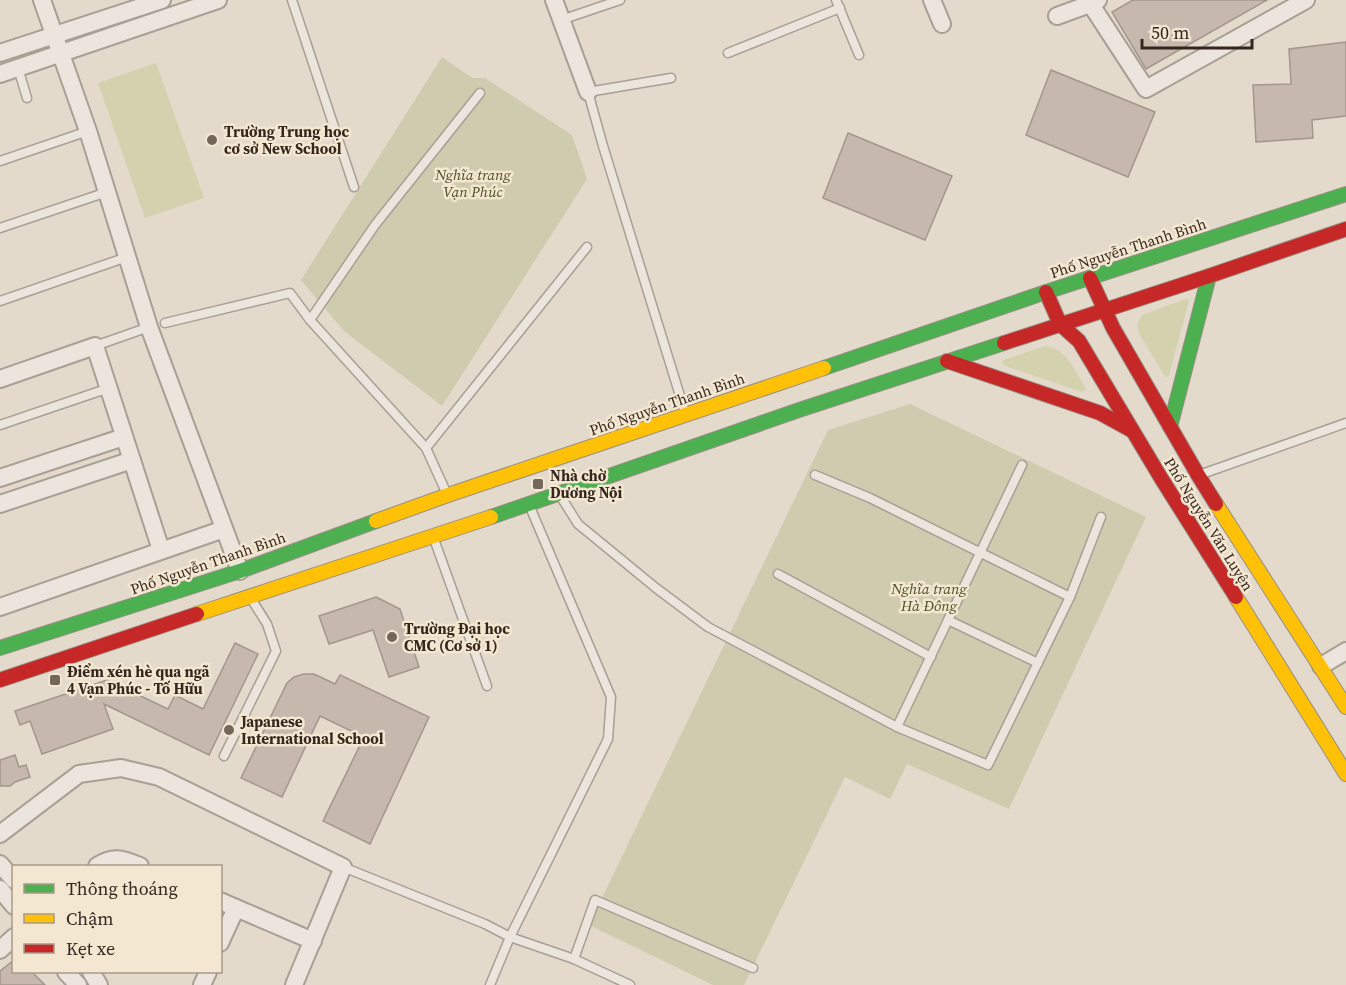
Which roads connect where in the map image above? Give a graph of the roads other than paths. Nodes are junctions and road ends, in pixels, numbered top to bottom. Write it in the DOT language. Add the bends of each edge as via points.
graph roads {
  1 [pos="42,0"];
  2 [pos="218,0"];
  3 [pos="292,0"];
  4 [pos="554,0"];
  5 [pos="620,0"];
  6 [pos="932,0"];
  7 [pos="1306,0"];
  8 [pos="153,1"];
  9 [pos="1092,2"];
  10 [pos="838,4"];
  11 [pos="1057,16"];
  12 [pos="561,20"];
  13 [pos="942,24"];
  14 [pos="54,36"];
  15 [pos="0,53"];
  16 [pos="729,53"];
  17 [pos="60,54"];
  18 [pos="859,55"];
  19 [pos="18,68"];
  20 [pos="0,74"];
  21 [pos="671,78"];
  22 [pos="588,92"];
  23 [pos="480,93"];
  24 [pos="27,98"];
  25 [pos="88,131"];
  26 [pos="0,161"];
  27 [pos="354,187"];
  28 [pos="107,192"];
  29 [pos="1346,194"];
  30 [pos="0,228"];
  31 [pos="1346,229"];
  32 [pos="587,247"];
  33 [pos="127,257"];
  34 [pos="1209,276"];
  35 [pos="1090,278"];
  36 [pos="1046,292"];
  37 [pos="0,301"];
  38 [pos="1104,311"];
  39 [pos="310,320"];
  40 [pos="1060,324"];
  41 [pos="157,325"];
  42 [pos="95,346"];
  43 [pos="947,361"];
  44 [pos="0,380"];
  45 [pos="108,388"];
  46 [pos="686,415"];
  47 [pos="1346,423"];
  48 [pos="0,425"];
  49 [pos="1170,427"];
  50 [pos="1133,431"];
  51 [pos="124,437"];
  52 [pos="426,448"];
  53 [pos="132,460"];
  54 [pos="1022,465"];
  55 [pos="816,475"];
  56 [pos="1198,475"];
  57 [pos="0,478"];
  58 [pos="559,494"];
  59 [pos="448,495"];
  60 [pos="0,504"];
  61 [pos="529,504"];
  62 [pos="1101,517"];
  63 [pos="224,529"];
  64 [pos="433,536"];
  65 [pos="161,550"];
  66 [pos="980,553"];
  67 [pos="240,571"];
  68 [pos="778,574"];
  69 [pos="250,596"];
  70 [pos="1070,597"];
  71 [pos="0,607"];
  72 [pos="948,620"];
  73 [pos="0,648"];
  74 [pos="1346,651"];
  75 [pos="931,657"];
  76 [pos="1038,663"];
  77 [pos="1321,666"];
  78 [pos="0,680"];
  79 [pos="487,686"];
  80 [pos="1346,707"];
  81 [pos="897,727"];
  82 [pos="224,756"];
  83 [pos="1346,774"];
  84 [pos="0,834"];
  85 [pos="0,864"];
  86 [pos="100,865"];
  87 [pos="135,865"];
  88 [pos="343,867"];
  89 [pos="12,878"];
  90 [pos="0,889"];
  91 [pos="12,904"];
  92 [pos="228,904"];
  93 [pos="222,933"];
  94 [pos="510,937"];
  95 [pos="12,939"];
  96 [pos="313,941"];
  97 [pos="0,950"];
  98 [pos="574,959"];
  99 [pos="753,968"];
  100 [pos="67,973"];
  101 [pos="78,985"];
  102 [pos="294,985"];
  103 [pos="490,985"];
  104 [pos="630,985"];
  1 -- 14 [label="street"];
  2 -- 17 [label="street"];
  3 -- 27 [label="lane"];
  4 -- 12 [label="street"];
  5 -- 12 [label="lane"];
  6 -- 13 [label="street"];
  7 -- 9 [label="street" via="1146,89"];
  8 -- 14 [label="street"];
  9 -- 11 [label="street"];
  10 -- 16 [label="lane"];
  10 -- 18 [label="lane"];
  12 -- 22 [label="street"];
  14 -- 15 [label="street"];
  14 -- 17 [label="street"];
  17 -- 19 [label="street"];
  17 -- 25 [label="street"];
  19 -- 20 [label="street"];
  19 -- 24 [label="lane"];
  21 -- 22 [label="lane"];
  22 -- 46 [label="lane"];
  23 -- 39 [label="lane" via="375,225"];
  25 -- 26 [label="lane"];
  25 -- 28 [label="street"];
  28 -- 30 [label="lane"];
  28 -- 33 [label="street"];
  29 -- 35 [label="main road, Phố Nguyễn Thanh Bình"];
  31 -- 34 [label="main road"];
  32 -- 52 [label="lane"];
  33 -- 37 [label="lane"];
  33 -- 41 [label="street"];
  34 -- 38 [label="main road"];
  34 -- 49 [label="main road"];
  35 -- 36 [label="main road, Phố Nguyễn Thanh Bình"];
  35 -- 38 [label="main road, Phố Nguyễn Văn Luyện"];
  36 -- 40 [label="main road, Phố Nguyễn Văn Luyện"];
  36 -- 46 [label="main road, Phố Nguyễn Thanh Bình"];
  38 -- 40 [label="main road"];
  38 -- 49 [label="main road, Phố Nguyễn Văn Luyện"];
  39 -- 41 [label="lane" via="290,293"];
  39 -- 52 [label="lane"];
  40 -- 43 [label="main road"];
  40 -- 50 [label="main road, Phố Nguyễn Văn Luyện" via="1079,341"];
  41 -- 42 [label="lane"];
  41 -- 63 [label="street"];
  42 -- 44 [label="street"];
  42 -- 45 [label="street"];
  43 -- 50 [label="main road" via="1100,413"];
  43 -- 58 [label="main road"];
  45 -- 48 [label="lane"];
  45 -- 51 [label="street"];
  46 -- 59 [label="main road, Phố Nguyễn Thanh Bình"];
  47 -- 56 [label="lane"];
  49 -- 56 [label="main road, Phố Nguyễn Văn Luyện"];
  50 -- 83 [label="main road, Phố Nguyễn Văn Luyện"];
  51 -- 53 [label="street"];
  51 -- 57 [label="street"];
  52 -- 59 [label="lane"];
  53 -- 60 [label="street"];
  53 -- 65 [label="street"];
  54 -- 66 [label="lane"];
  55 -- 66 [label="lane"];
  56 -- 77 [label="main road, Phố Nguyễn Văn Luyện"];
  58 -- 61 [label="main road"];
  58 -- 81 [label="lane" via="578,524 708,627"];
  59 -- 67 [label="main road, Phố Nguyễn Thanh Bình"];
  61 -- 64 [label="main road"];
  61 -- 94 [label="lane" via="611,698 608,739"];
  62 -- 70 [label="lane"];
  63 -- 65 [label="street"];
  63 -- 67 [label="street"];
  64 -- 69 [label="main road"];
  64 -- 79 [label="lane"];
  65 -- 71 [label="street"];
  66 -- 70 [label="lane"];
  66 -- 72 [label="lane"];
  67 -- 73 [label="main road, Phố Nguyễn Thanh Bình"];
  68 -- 75 [label="lane"];
  69 -- 78 [label="main road"];
  69 -- 82 [label="lane" via="267,624 276,651"];
  70 -- 76 [label="lane"];
  72 -- 75 [label="lane"];
  72 -- 76 [label="lane"];
  74 -- 77 [label="street"];
  75 -- 81 [label="lane"];
  76 -- 81 [label="lane" via="988,765"];
  77 -- 80 [label="main road, Phố Nguyễn Văn Luyện"];
  84 -- 88 [label="street" via="78,774 121,768 159,777"];
  85 -- 89 [label="street"];
  86 -- 87 [label="street" via="117,858"];
  88 -- 94 [label="lane"];
  88 -- 96 [label="street"];
  90 -- 91 [label="street"];
  92 -- 93 [label="street"];
  92 -- 96 [label="street"];
  94 -- 98 [label="lane"];
  94 -- 103 [label="lane"];
  95 -- 97 [label="street"];
  96 -- 102 [label="street"];
  98 -- 99 [label="lane" via="595,900"];
  98 -- 104 [label="lane"];
  100 -- 101 [label="street"];
}
